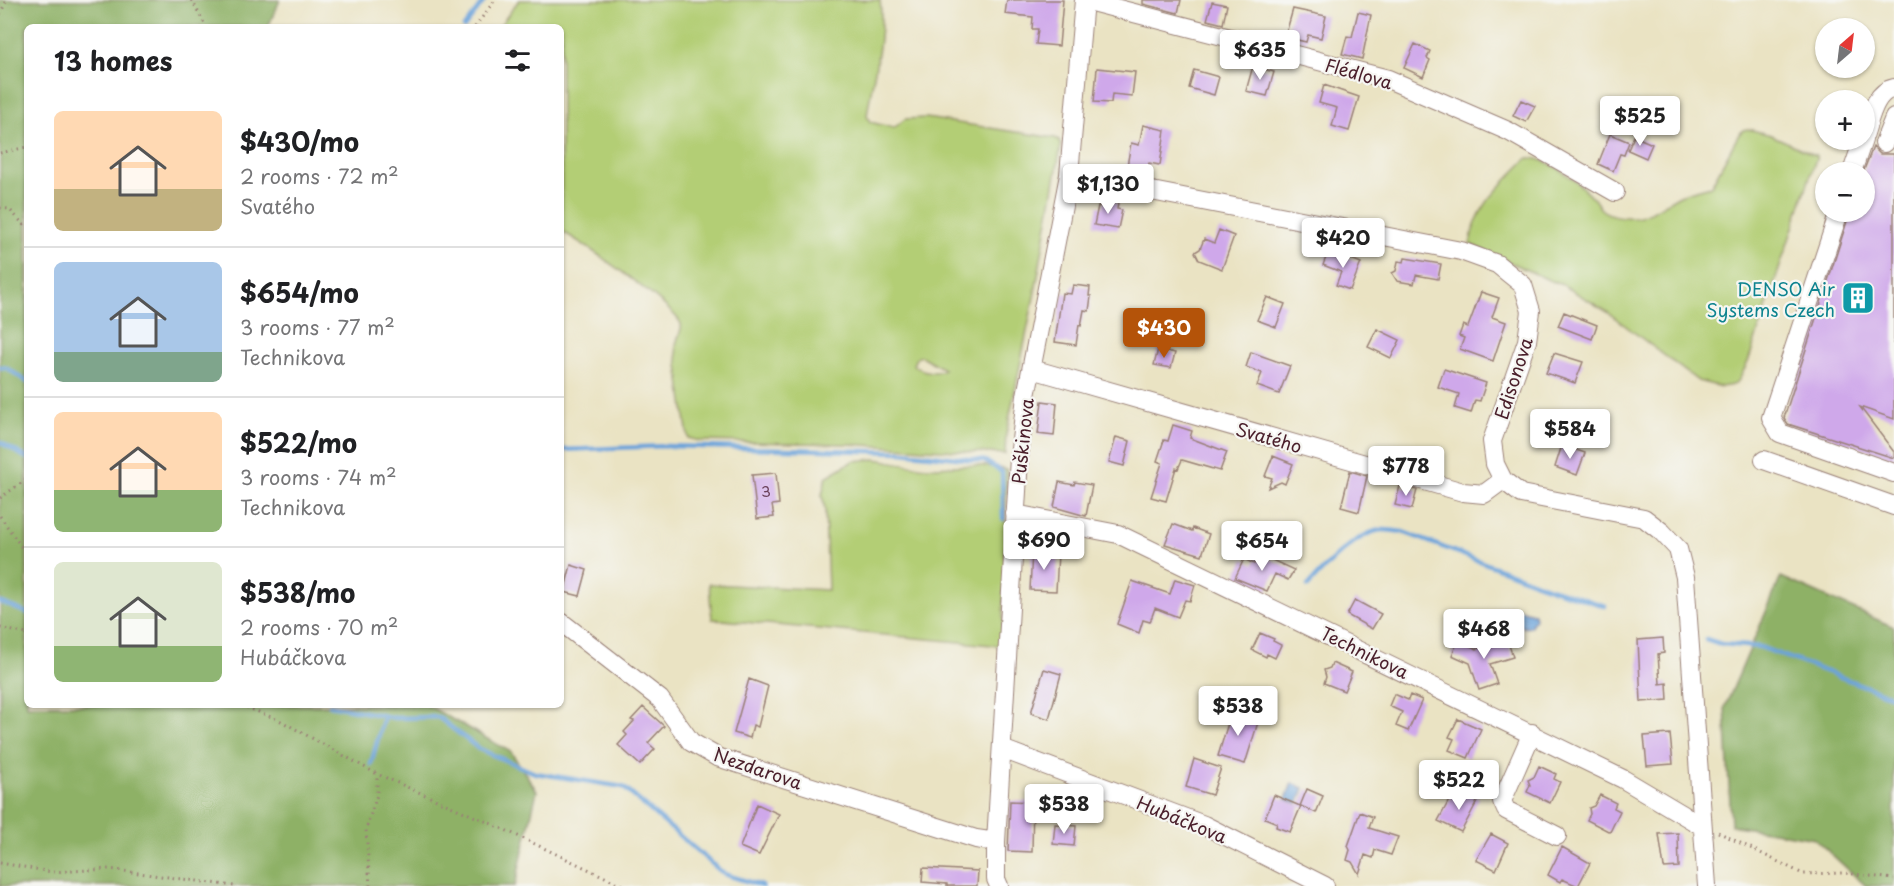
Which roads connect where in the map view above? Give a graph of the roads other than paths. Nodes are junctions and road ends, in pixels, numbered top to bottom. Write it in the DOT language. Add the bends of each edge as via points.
graph roads {
  1 [pos="1084,0"];
  2 [pos="1894,88"];
  3 [pos="1875,106"];
  4 [pos="1894,118"];
  5 [pos="1884,143"];
  6 [pos="1069,175"];
  7 [pos="1615,192"];
  8 [pos="1836,222"];
  9 [pos="1032,369"];
  10 [pos="1764,460"];
  11 [pos="1894,473"];
  12 [pos="1503,480"];
  13 [pos="1894,506"];
  14 [pos="1015,514"];
  15 [pos="564,624"];
  16 [pos="1532,733"];
  17 [pos="1002,749"];
  18 [pos="1702,826"];
  19 [pos="1557,836"];
  20 [pos="996,842"];
  21 [pos="999,886"];
  22 [pos="1325,886"];
  23 [pos="1707,886"];
  1 -- 6 [label="street, Puškinova"];
  1 -- 7 [label="street, Flédlova" via="1388,80 1508,131"];
  2 -- 3 [label="street" via="1888,89"];
  4 -- 5 [label="street"];
  6 -- 9 [label="street, Puškinova"];
  6 -- 12 [label="street, Edisonova" via="1461,251 1497,264 1523,285 1531,311 1527,341 1492,441 1494,464"];
  8 -- 11 [label="street" via="1771,418 1780,433"];
  9 -- 12 [label="street, Svatého" via="1463,492 1484,494"];
  9 -- 14 [label="street, Puškinova"];
  10 -- 13 [label="street"];
  12 -- 18 [label="street" via="1521,494 1644,518 1678,549 1685,578"];
  14 -- 16 [label="street, Technikova" via="1118,534"];
  14 -- 17 [label="street, Puškinova"];
  15 -- 20 [label="street, Nezdarova" via="660,699 691,741 717,757"];
  16 -- 18 [label="street, Technikova" via="1623,779"];
  16 -- 19 [label="street" via="1503,806"];
  17 -- 20 [label="street, Puškinova"];
  17 -- 22 [label="street, Hubáčkova" via="1204,825"];
  18 -- 23 [label="street"];
  20 -- 21 [label="street, Puškinova"];
}
